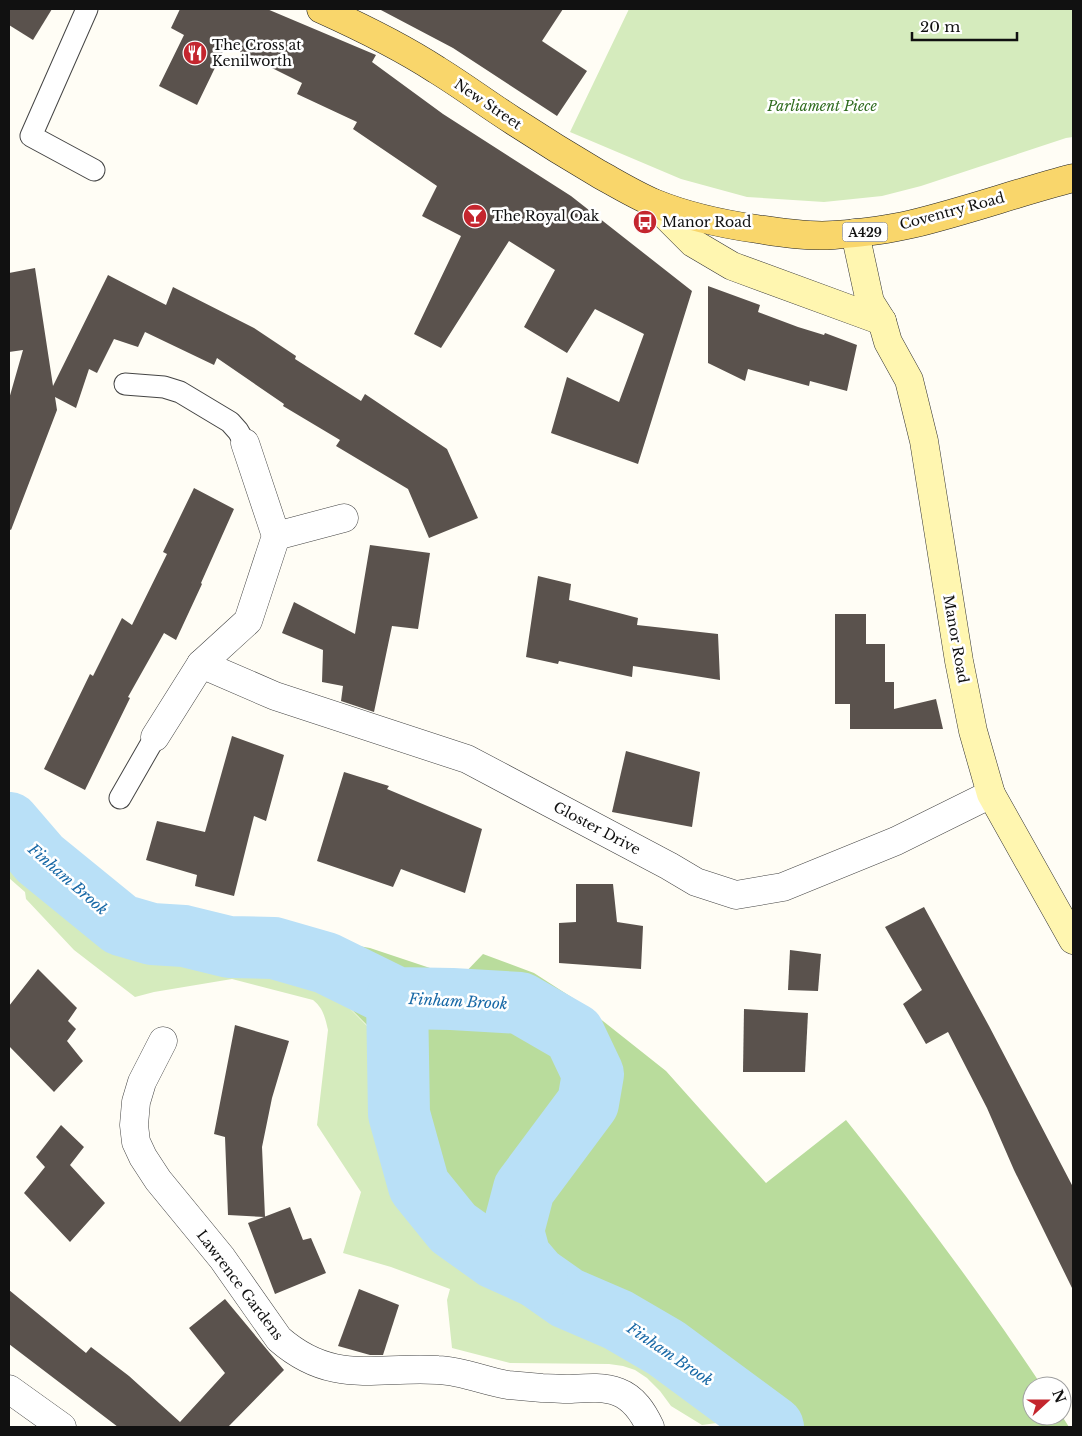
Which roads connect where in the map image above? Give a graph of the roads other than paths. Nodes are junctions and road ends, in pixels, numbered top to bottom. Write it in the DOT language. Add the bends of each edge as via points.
graph roads {
  1 [pos="87,9"];
  2 [pos="321,9"];
  3 [pos="94,170"];
  4 [pos="1073,178"];
  5 [pos="654,203"];
  6 [pos="855,233"];
  7 [pos="882,322"];
  8 [pos="125,384"];
  9 [pos="246,444"];
  10 [pos="344,518"];
  11 [pos="276,536"];
  12 [pos="201,664"];
  13 [pos="154,737"];
  14 [pos="991,794"];
  15 [pos="120,798"];
  16 [pos="1073,940"];
  17 [pos="163,1042"];
  18 [pos="9,1389"];
  19 [pos="62,1427"];
  20 [pos="650,1427"];
  1 -- 3 [label="lane" via="30,136"];
  2 -- 5 [label="main road, New Street / A429" via="405,50 567,155"];
  4 -- 6 [label="main road, Coventry Road / A429" via="909,225"];
  5 -- 6 [label="main road, Coventry Road / A429" via="686,214 762,230 807,236"];
  5 -- 7 [label="street" via="693,243 732,266"];
  6 -- 7 [label="street, Manor Road" via="870,302"];
  7 -- 14 [label="street, Manor Road" via="888,342 909,380 924,441 961,670 973,731"];
  8 -- 9 [label="lane" via="164,387 180,392 230,422"];
  9 -- 11 [label="street"];
  10 -- 11 [label="street"];
  11 -- 12 [label="street" via="248,621"];
  12 -- 13 [label="street"];
  12 -- 14 [label="street, Gloster Drive" via="275,696 467,759 696,882 736,895 783,887 896,841"];
  13 -- 15 [label="lane"];
  14 -- 16 [label="street, Manor Road"];
  17 -- 20 [label="street, Lawrence Gardens" via="142,1082 136,1102 136,1142 158,1180 222,1258 279,1339 292,1350 318,1363 348,1371 438,1370 508,1384 609,1389 638,1406"];
  18 -- 19 [label="street"];
}
